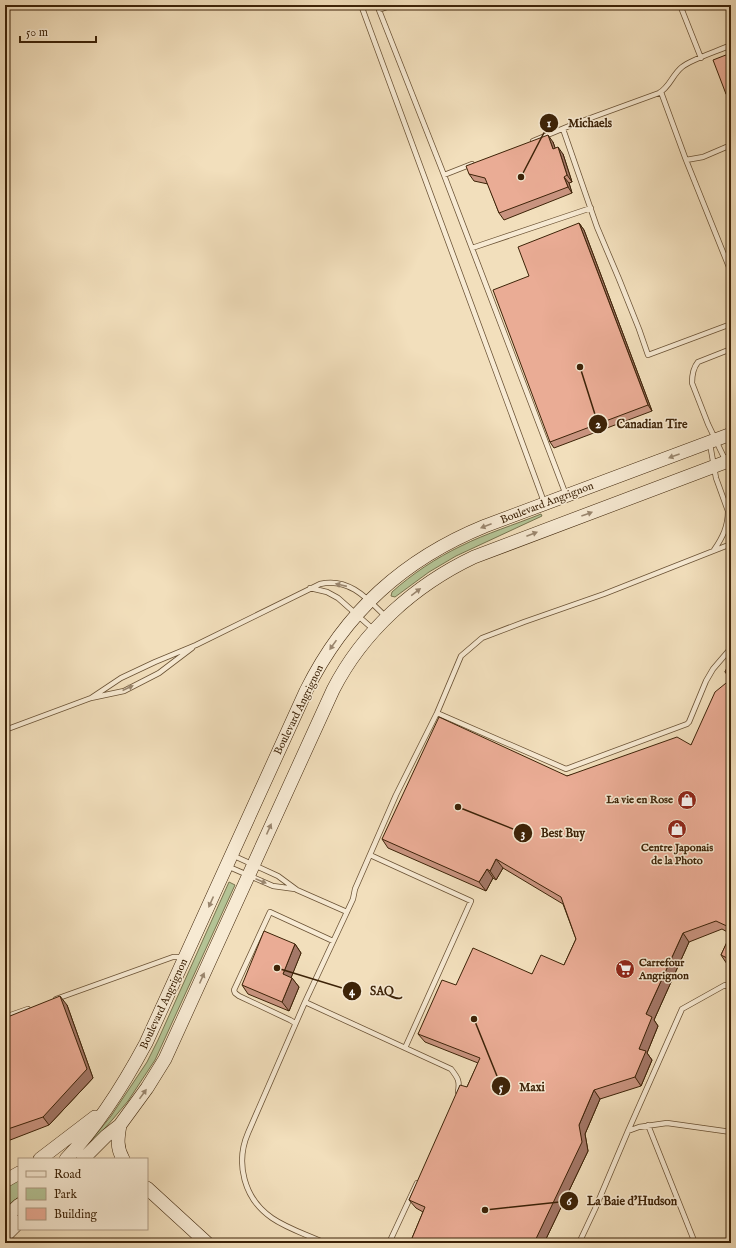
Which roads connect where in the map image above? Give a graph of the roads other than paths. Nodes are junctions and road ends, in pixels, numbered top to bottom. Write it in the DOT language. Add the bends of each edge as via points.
graph roads {
  1 [pos="361,5"];
  2 [pos="392,5"];
  3 [pos="680,5"];
  4 [pos="383,7"];
  5 [pos="731,45"];
  6 [pos="701,58"];
  7 [pos="661,92"];
  8 [pos="563,129"];
  9 [pos="528,143"];
  10 [pos="731,145"];
  11 [pos="686,160"];
  12 [pos="477,162"];
  13 [pos="444,175"];
  14 [pos="591,208"];
  15 [pos="472,248"];
  16 [pos="731,272"];
  17 [pos="731,324"];
  18 [pos="731,349"];
  19 [pos="731,434"];
  20 [pos="713,441"];
  21 [pos="725,465"];
  22 [pos="566,496"];
  23 [pos="545,504"];
  24 [pos="730,513"];
  25 [pos="731,544"];
  26 [pos="714,551"];
  27 [pos="310,588"];
  28 [pos="370,600"];
  29 [pos="357,614"];
  30 [pos="387,618"];
  31 [pos="374,630"];
  32 [pos="196,645"];
  33 [pos="731,648"];
  34 [pos="91,698"];
  35 [pos="437,713"];
  36 [pos="5,730"];
  37 [pos="370,855"];
  38 [pos="230,861"];
  39 [pos="251,870"];
  40 [pos="297,890"];
  41 [pos="347,912"];
  42 [pos="333,941"];
  43 [pos="186,957"];
  44 [pos="731,990"];
  45 [pos="49,1002"];
  46 [pos="304,1002"];
  47 [pos="34,1007"];
  48 [pos="5,1017"];
  49 [pos="295,1023"];
  50 [pos="405,1048"];
  51 [pos="458,1094"];
  52 [pos="107,1107"];
  53 [pos="120,1124"];
  54 [pos="648,1126"];
  55 [pos="628,1131"];
  56 [pos="731,1132"];
  57 [pos="41,1158"];
  58 [pos="67,1158"];
  59 [pos="84,1158"];
  60 [pos="122,1158"];
  61 [pos="18,1174"];
  62 [pos="420,1176"];
  63 [pos="5,1181"];
  64 [pos="148,1190"];
  65 [pos="18,1206"];
  66 [pos="5,1218"];
  67 [pos="18,1223"];
  68 [pos="5,1236"];
  69 [pos="207,1243"];
  70 [pos="325,1243"];
  71 [pos="389,1243"];
  72 [pos="579,1243"];
  73 [pos="695,1243"];
  1 -- 23 [label="lane"];
  2 -- 4 [label="lane"];
  3 -- 6 [label="lane"];
  4 -- 13 [label="lane" via="379,10"];
  5 -- 6 [label="lane"];
  6 -- 7 [label="lane" via="681,68"];
  7 -- 8 [label="lane"];
  7 -- 11 [label="lane"];
  8 -- 9 [label="lane"];
  8 -- 14 [label="lane"];
  10 -- 11 [label="lane" via="703,157"];
  11 -- 16 [label="lane"];
  12 -- 13 [label="lane"];
  13 -- 15 [label="lane"];
  14 -- 15 [label="lane"];
  14 -- 17 [label="lane" via="648,355"];
  15 -- 22 [label="lane"];
  18 -- 20 [label="lane" via="702,359 695,366 692,376"];
  19 -- 20 [label="main road, Boulevard Angrignon"];
  20 -- 21 [label="lane"];
  20 -- 21 [label="lane"];
  20 -- 22 [label="main road, Boulevard Angrignon, one-way"];
  21 -- 24 [label="lane" via="716,478"];
  30 -- 21 [label="main road, Boulevard Angrignon, one-way" via="419,589 474,556"];
  22 -- 23 [label="main road, Boulevard Angrignon"];
  23 -- 28 [label="main road, Boulevard Angrignon, one-way" via="441,546 412,565"];
  24 -- 26 [label="lane" via="725,532"];
  25 -- 26 [label="lane"];
  26 -- 35 [label="lane" via="482,638 461,656"];
  28 -- 27 [label="lane, one-way" via="354,588 332,582"];
  27 -- 29 [label="lane" via="332,594"];
  27 -- 32 [label="lane"];
  28 -- 29 [label="main road, Boulevard Angrignon"];
  28 -- 30 [label="lane"];
  29 -- 31 [label="lane"];
  29 -- 38 [label="main road, Boulevard Angrignon, one-way" via="332,646 312,680"];
  30 -- 31 [label="main road, Boulevard Angrignon"];
  39 -- 31 [label="main road, Boulevard Angrignon, one-way" via="336,683"];
  32 -- 34 [label="lane" via="121,678"];
  34 -- 32 [label="lane, one-way" via="124,691 159,673"];
  33 -- 35 [label="lane" via="706,681 687,724 566,769"];
  34 -- 36 [label="lane"];
  35 -- 37 [label="lane" via="396,795"];
  37 -- 41 [label="lane"];
  37 -- 50 [label="lane" via="471,901"];
  38 -- 39 [label="lane"];
  38 -- 39 [label="lane"];
  38 -- 43 [label="main road, Boulevard Angrignon, one-way"];
  39 -- 40 [label="lane" via="278,876"];
  39 -- 40 [label="lane, one-way" via="273,886"];
  53 -- 39 [label="main road, Boulevard Angrignon, one-way" via="165,1059"];
  40 -- 41 [label="lane"];
  41 -- 42 [label="lane"];
  42 -- 46 [label="lane"];
  42 -- 49 [label="lane" via="270,912 234,990 239,996"];
  43 -- 45 [label="lane" via="173,957"];
  43 -- 52 [label="main road, Boulevard Angrignon" via="146,1043"];
  44 -- 55 [label="lane" via="725,985 682,1009"];
  46 -- 49 [label="lane"];
  46 -- 50 [label="lane"];
  47 -- 48 [label="lane"];
  49 -- 70 [label="lane" via="245,1138 242,1170 250,1194 266,1213 282,1224"];
  50 -- 51 [label="lane" via="451,1069 460,1084"];
  52 -- 57 [label="main road"];
  52 -- 58 [label="main road, Boulevard Angrignon"];
  53 -- 59 [label="main road, Boulevard Angrignon"];
  53 -- 60 [label="main road" via="117,1142"];
  54 -- 55 [label="lane"];
  54 -- 56 [label="lane" via="667,1123"];
  54 -- 73 [label="lane"];
  55 -- 72 [label="lane"];
  61 -- 63 [label="main road"];
  62 -- 71 [label="lane"];
  64 -- 69 [label="main road"];
  65 -- 66 [label="main road"];
  67 -- 68 [label="main road"];
}
